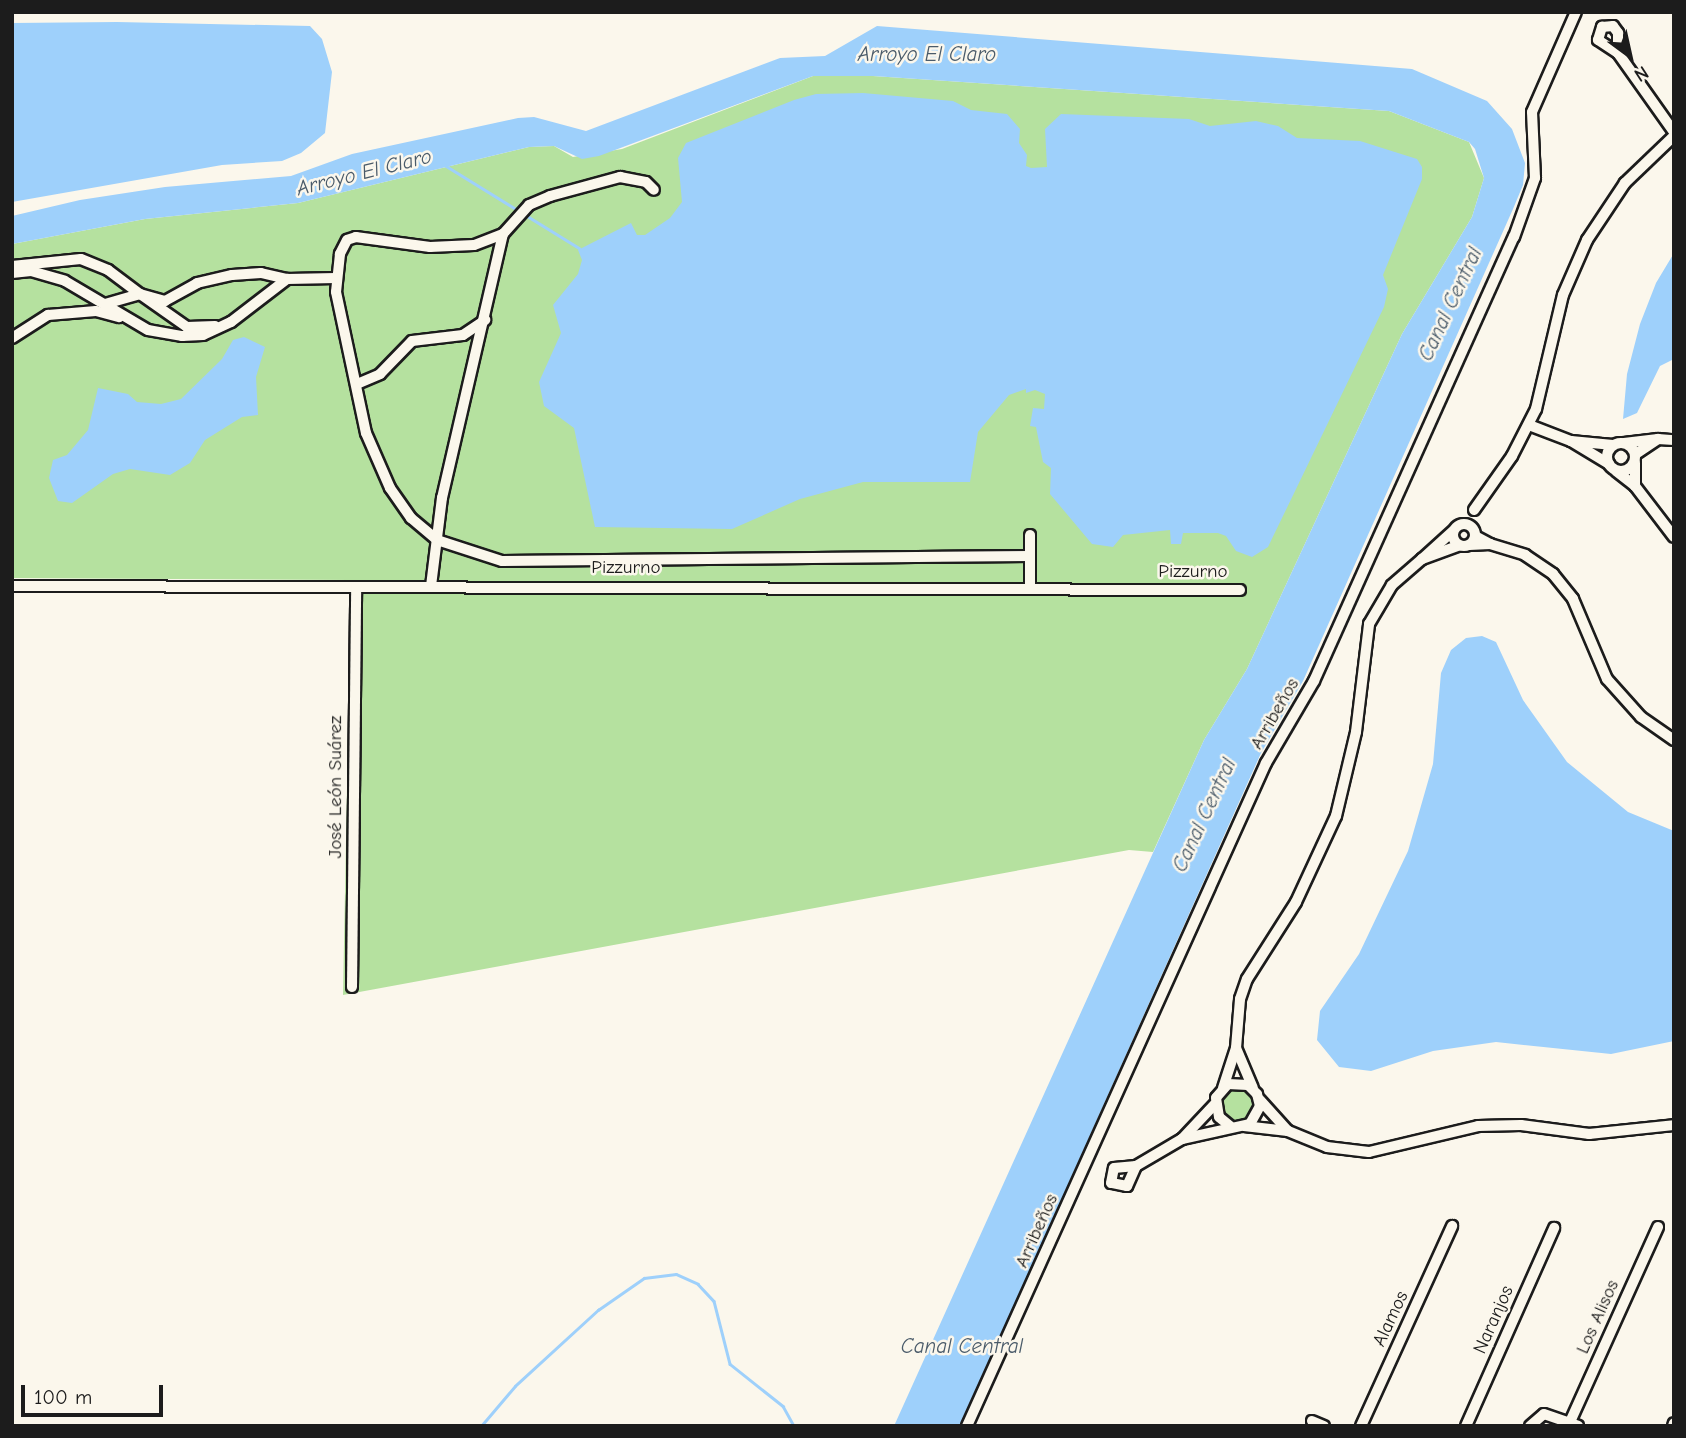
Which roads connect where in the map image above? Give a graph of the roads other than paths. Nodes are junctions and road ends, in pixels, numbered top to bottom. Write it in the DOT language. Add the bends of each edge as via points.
graph roads {
  1 [pos="1576,12"];
  2 [pos="1618,53"];
  3 [pos="1674,134"];
  4 [pos="654,190"];
  5 [pos="503,234"];
  6 [pos="12,266"];
  7 [pos="12,273"];
  8 [pos="336,278"];
  9 [pos="287,279"];
  10 [pos="140,294"];
  11 [pos="105,304"];
  12 [pos="127,319"];
  13 [pos="485,319"];
  14 [pos="231,322"];
  15 [pos="12,338"];
  16 [pos="357,384"];
  17 [pos="1529,425"];
  18 [pos="1658,439"];
  19 [pos="1674,440"];
  20 [pos="1572,441"];
  21 [pos="1619,444"];
  22 [pos="1635,458"];
  23 [pos="1612,468"];
  24 [pos="1635,486"];
  25 [pos="1474,510"];
  26 [pos="1456,528"];
  27 [pos="1030,535"];
  28 [pos="1674,537"];
  29 [pos="1469,539"];
  30 [pos="437,540"];
  31 [pos="1029,556"];
  32 [pos="1422,559"];
  33 [pos="12,586"];
  34 [pos="431,586"];
  35 [pos="356,587"];
  36 [pos="1030,588"];
  37 [pos="1240,590"];
  38 [pos="1674,740"];
  39 [pos="352,987"];
  40 [pos="1236,1048"];
  41 [pos="1223,1088"];
  42 [pos="1253,1089"];
  43 [pos="1259,1100"];
  44 [pos="1215,1104"];
  45 [pos="1674,1125"];
  46 [pos="1230,1126"];
  47 [pos="1243,1126"];
  48 [pos="1288,1131"];
  49 [pos="1182,1139"];
  50 [pos="1136,1166"];
  51 [pos="1452,1226"];
  52 [pos="1658,1227"];
  53 [pos="1554,1228"];
  54 [pos="1312,1421"];
  55 [pos="1574,1424"];
  56 [pos="967,1426"];
  57 [pos="1324,1426"];
  58 [pos="1361,1426"];
  59 [pos="1466,1426"];
  60 [pos="1530,1426"];
  1 -- 56 [label="street, Arribeños" via="1532,111 1535,178 1514,237 1314,681 1266,763"];
  2 -- 3 [label="street"];
  3 -- 17 [label="street" via="1625,183 1583,247 1563,295 1545,382"];
  4 -- 5 [label="street" via="646,182 620,177 550,196 526,208"];
  5 -- 8 [label="street" via="474,245 430,247 356,237 347,240"];
  5 -- 13 [label="street"];
  6 -- 10 [label="street" via="81,259 107,270"];
  7 -- 11 [label="street" via="31,271 65,281"];
  8 -- 9 [label="street"];
  8 -- 16 [label="street"];
  9 -- 10 [label="street" via="261,273 232,275 197,283 165,301"];
  9 -- 14 [label="street"];
  10 -- 11 [label="street"];
  10 -- 14 [label="street" via="187,327"];
  11 -- 12 [label="street"];
  12 -- 14 [label="street" via="149,330 182,336 203,335"];
  12 -- 15 [label="street" via="96,311 48,315"];
  13 -- 16 [label="street" via="463,335 412,341 380,374"];
  13 -- 30 [label="street" via="442,498"];
  16 -- 30 [label="street" via="366,433 390,488 411,518"];
  17 -- 20 [label="street"];
  17 -- 25 [label="street"];
  18 -- 19 [label="street"];
  18 -- 21 [label="street"];
  18 -- 22 [label="street"];
  20 -- 21 [label="street"];
  20 -- 23 [label="street"];
  21 -- 22 [label="street"];
  21 -- 23 [label="street" via="1607,456"];
  22 -- 23 [label="street" via="1629,469"];
  22 -- 24 [label="street"];
  23 -- 24 [label="street"];
  24 -- 28 [label="street"];
  25 -- 26 [label="street"];
  25 -- 29 [label="street"];
  26 -- 29 [label="street"];
  26 -- 29 [label="street"];
  26 -- 32 [label="street"];
  27 -- 31 [label="street"];
  29 -- 32 [label="street"];
  29 -- 38 [label="street" via="1525,555 1553,574 1573,599 1607,679 1641,717"];
  30 -- 31 [label="street" via="502,561"];
  30 -- 34 [label="street"];
  31 -- 36 [label="street"];
  32 -- 40 [label="street" via="1392,585 1369,624 1356,732 1336,816 1302,892 1247,979 1240,999"];
  33 -- 35 [label="street, Pizzurno"];
  34 -- 35 [label="street, Pizzurno"];
  34 -- 36 [label="street, Pizzurno"];
  35 -- 39 [label="street, José León Suárez"];
  36 -- 37 [label="street, Pizzurno"];
  40 -- 41 [label="street"];
  40 -- 42 [label="street"];
  41 -- 42 [label="street" via="1235,1083"];
  41 -- 44 [label="street"];
  42 -- 43 [label="street"];
  43 -- 47 [label="street" via="1258,1113"];
  43 -- 48 [label="street"];
  44 -- 46 [label="street" via="1219,1117"];
  44 -- 49 [label="street"];
  45 -- 48 [label="street" via="1589,1134 1521,1125 1478,1126 1369,1152 1327,1147"];
  46 -- 47 [label="street"];
  46 -- 49 [label="street"];
  47 -- 48 [label="street"];
  49 -- 50 [label="street"];
  51 -- 58 [label="street, Alamos"];
  52 -- 55 [label="street, Los Alisos"];
  53 -- 59 [label="street, Naranjos"];
  54 -- 57 [label="street"];
  55 -- 60 [label="street" via="1544,1414"];
}
